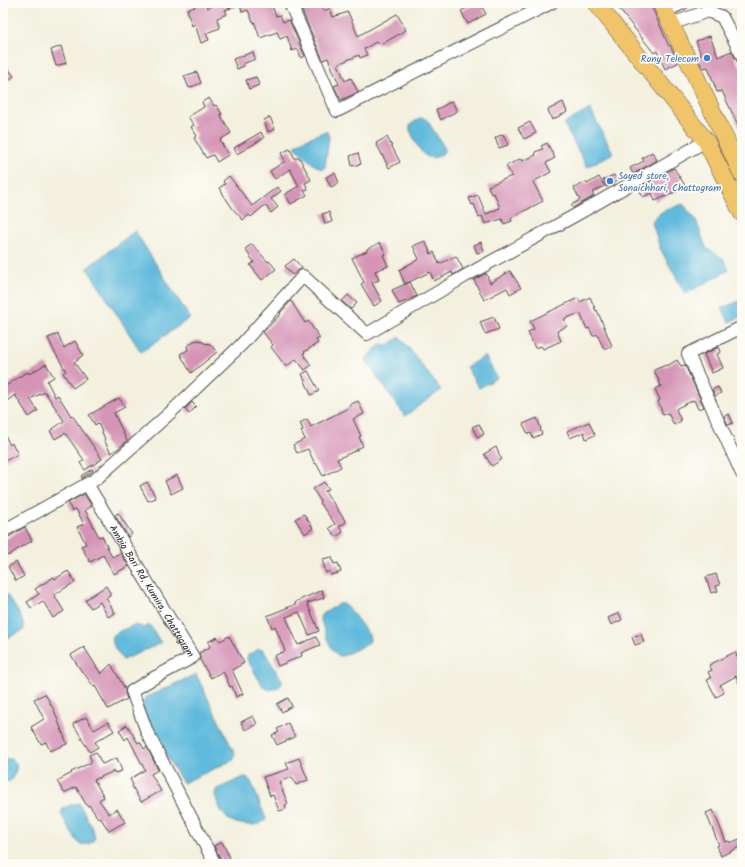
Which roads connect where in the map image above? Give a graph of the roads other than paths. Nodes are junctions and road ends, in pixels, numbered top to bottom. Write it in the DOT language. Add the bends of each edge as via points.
graph roads {
  1 [pos="290,3"];
  2 [pos="551,3"];
  3 [pos="596,3"];
  4 [pos="683,3"];
  5 [pos="666,13"];
  6 [pos="742,55"];
  7 [pos="706,141"];
  8 [pos="742,174"];
  9 [pos="742,213"];
  10 [pos="742,327"];
  11 [pos="742,474"];
  12 [pos="87,484"];
  13 [pos="3,531"];
  14 [pos="216,864"];
  1 -- 2 [label="street" via="337,111"];
  3 -- 7 [label="highway"];
  4 -- 5 [label="street"];
  5 -- 6 [label="street" via="708,11 722,17"];
  5 -- 8 [label="highway"];
  7 -- 9 [label="highway"];
  7 -- 12 [label="street" via="367,334 303,276 241,345 171,412 102,474"];
  10 -- 11 [label="street" via="688,354"];
  12 -- 13 [label="street"];
  12 -- 14 [label="street, Ambia Bari Rd, Kumira, Chattogram" via="194,657 132,691 147,732"];
}
